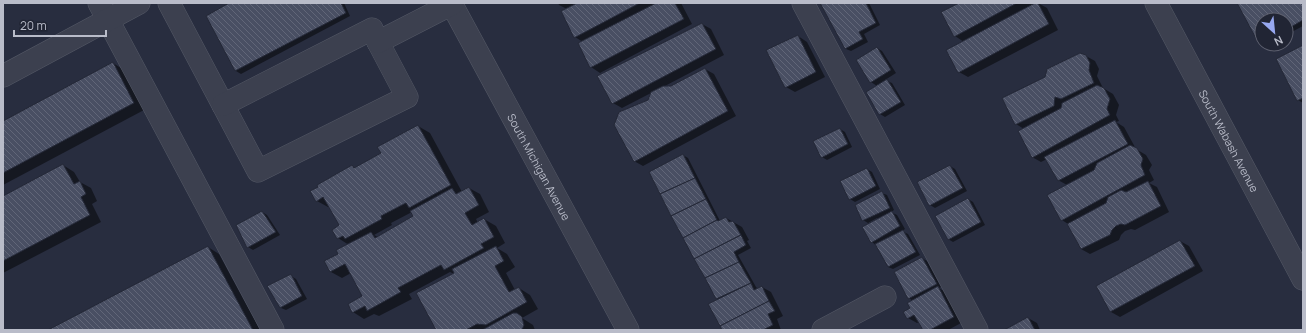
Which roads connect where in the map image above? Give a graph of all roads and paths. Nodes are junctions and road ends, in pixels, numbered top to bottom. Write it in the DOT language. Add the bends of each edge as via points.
graph roads {
  1 [pos="139,3"];
  2 [pos="169,3"];
  3 [pos="451,3"];
  4 [pos="803,3"];
  5 [pos="1156,3"];
  6 [pos="103,12"];
  7 [pos="378,42"];
  8 [pos="3,76"];
  9 [pos="223,105"];
  10 [pos="1303,279"];
  11 [pos="885,297"];
  12 [pos="273,330"];
  13 [pos="628,330"];
  14 [pos="823,330"];
  15 [pos="977,330"];
  1 -- 6 [label="street"];
  2 -- 9 [label="street"];
  3 -- 7 [label="street"];
  3 -- 13 [label="street, South Michigan Avenue"];
  4 -- 15 [label="street"];
  5 -- 10 [label="street, South Wabash Avenue"];
  6 -- 8 [label="street"];
  6 -- 12 [label="street"];
  7 -- 9 [label="street" via="372,29"];
  7 -- 9 [label="street" via="407,97 258,171"];
  11 -- 14 [label="street"];
}
